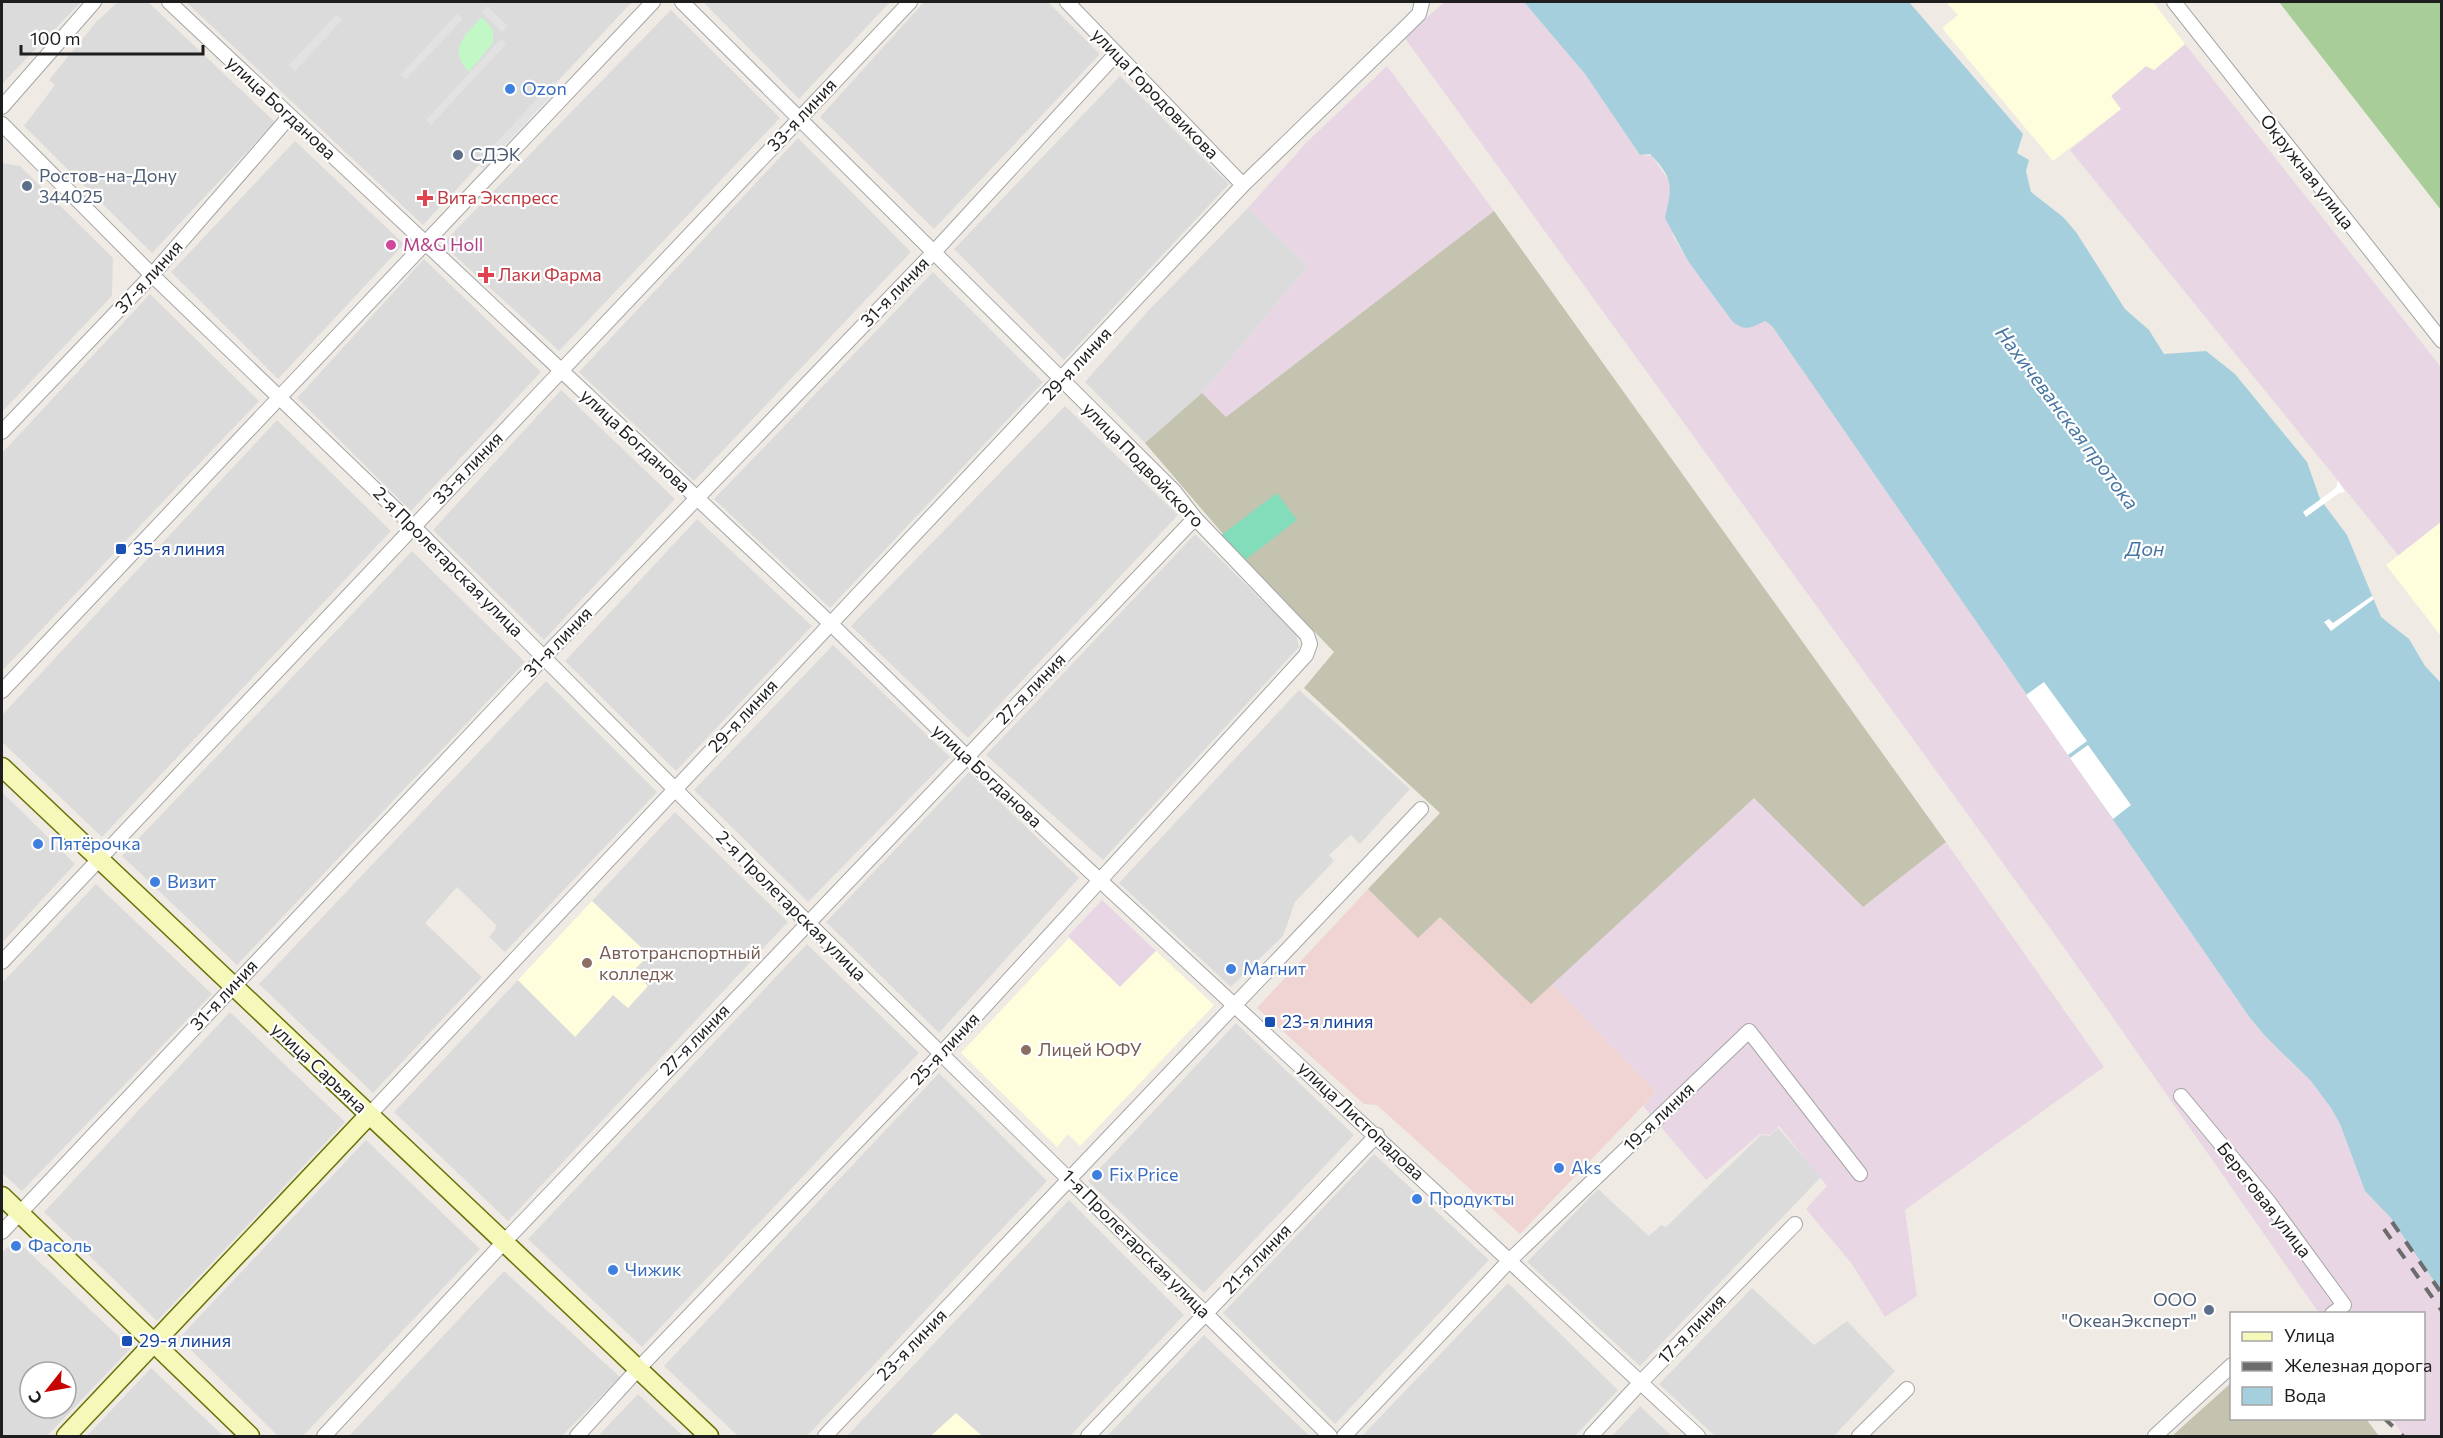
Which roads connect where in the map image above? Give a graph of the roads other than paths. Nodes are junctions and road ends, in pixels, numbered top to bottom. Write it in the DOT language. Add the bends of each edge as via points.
graph roads {
  1 [pos="94,2"];
  2 [pos="169,2"];
  3 [pos="653,2"];
  4 [pos="682,2"];
  5 [pos="910,2"];
  6 [pos="1067,2"];
  7 [pos="1422,2"];
  8 [pos="2174,2"];
  9 [pos="1116,54"];
  10 [pos="2,107"];
  11 [pos="290,116"];
  12 [pos="798,119"];
  13 [pos="2,124"];
  14 [pos="1243,185"];
  15 [pos="425,243"];
  16 [pos="934,252"];
  17 [pos="152,275"];
  18 [pos="2442,341"];
  19 [pos="560,371"];
  20 [pos="1061,381"];
  21 [pos="278,396"];
  22 [pos="2,432"];
  23 [pos="695,499"];
  24 [pos="1195,518"];
  25 [pos="413,526"];
  26 [pos="830,624"];
  27 [pos="1306,655"];
  28 [pos="544,657"];
  29 [pos="2,691"];
  30 [pos="966,756"];
  31 [pos="2,767"];
  32 [pos="674,789"];
  33 [pos="1421,809"];
  34 [pos="99,858"];
  35 [pos="1100,882"];
  36 [pos="807,922"];
  37 [pos="2,962"];
  38 [pos="233,986"];
  39 [pos="1237,1006"];
  40 [pos="941,1054"];
  41 [pos="2181,1096"];
  42 [pos="369,1115"];
  43 [pos="1377,1135"];
  44 [pos="1860,1174"];
  45 [pos="1071,1179"];
  46 [pos="2,1196"];
  47 [pos="20,1212"];
  48 [pos="1796,1224"];
  49 [pos="2,1232"];
  50 [pos="502,1243"];
  51 [pos="1509,1261"];
  52 [pos="2335,1312"];
  53 [pos="1206,1313"];
  54 [pos="154,1342"];
  55 [pos="2230,1367"];
  56 [pos="638,1369"];
  57 [pos="1640,1383"];
  58 [pos="1907,1389"];
  59 [pos="66,1437"];
  60 [pos="250,1437"];
  61 [pos="324,1437"];
  62 [pos="577,1437"];
  63 [pos="709,1437"];
  64 [pos="825,1437"];
  65 [pos="1088,1437"];
  66 [pos="1330,1437"];
  67 [pos="1344,1437"];
  68 [pos="1591,1437"];
  69 [pos="1698,1437"];
  70 [pos="1859,1437"];
  71 [pos="2155,1437"];
  1 -- 10 [label="street"];
  2 -- 11 [label="street, улица Богданова"];
  3 -- 15 [label="street"];
  4 -- 12 [label="street, улица Подвойского"];
  5 -- 12 [label="street, 33-я линия"];
  6 -- 9 [label="street, улица Городовикова"];
  7 -- 14 [label="street, 29-я линия" via="1419,14 1408,26"];
  8 -- 18 [label="street, Окружная улица"];
  9 -- 14 [label="street, улица Городовикова"];
  9 -- 16 [label="street, 31-я линия"];
  11 -- 15 [label="street, улица Богданова"];
  11 -- 17 [label="street, 37-я линия"];
  12 -- 16 [label="street, улица Подвойского"];
  12 -- 19 [label="street, 33-я линия"];
  13 -- 17 [label="street, 2-я Пролетарская улица"];
  14 -- 20 [label="street, 29-я линия"];
  15 -- 19 [label="street, улица Богданова"];
  15 -- 21 [label="street"];
  16 -- 20 [label="street, улица Подвойского"];
  16 -- 23 [label="street, 31-я линия"];
  17 -- 21 [label="street, 2-я Пролетарская улица"];
  17 -- 22 [label="street, 37-я линия"];
  19 -- 23 [label="street, улица Богданова"];
  19 -- 25 [label="street, 33-я линия"];
  20 -- 24 [label="street, улица Подвойского" via="1174,491"];
  20 -- 26 [label="street, 29-я линия"];
  21 -- 25 [label="street, 2-я Пролетарская улица"];
  21 -- 29 [label="street"];
  23 -- 26 [label="street, улица Богданова"];
  23 -- 28 [label="street, 31-я линия"];
  24 -- 27 [label="street, улица Подвойского" via="1307,635 1310,644"];
  24 -- 30 [label="street, 27-я линия"];
  25 -- 28 [label="street, 2-я Пролетарская улица"];
  25 -- 34 [label="street, 33-я линия"];
  26 -- 30 [label="street, улица Богданова"];
  26 -- 32 [label="street, 29-я линия"];
  27 -- 35 [label="street, 25-я линия"];
  28 -- 32 [label="street, 2-я Пролетарская улица"];
  28 -- 38 [label="street, 31-я линия"];
  30 -- 35 [label="street, улица Богданова"];
  30 -- 36 [label="street, 27-я линия"];
  31 -- 34 [label="main road, улица Сарьяна"];
  32 -- 36 [label="street, 2-я Пролетарская улица"];
  32 -- 42 [label="street, 29-я линия"];
  33 -- 39 [label="street, 23-я линия"];
  34 -- 37 [label="street, 33-я линия"];
  34 -- 38 [label="main road, улица Сарьяна"];
  35 -- 39 [label="street, улица Листопадова"];
  35 -- 40 [label="street, 25-я линия"];
  36 -- 40 [label="street, 2-я Пролетарская улица"];
  36 -- 50 [label="street, 27-я линия"];
  38 -- 42 [label="main road, улица Сарьяна"];
  38 -- 47 [label="street, 31-я линия"];
  39 -- 43 [label="street, улица Листопадова"];
  39 -- 45 [label="street, 23-я линия"];
  40 -- 45 [label="street, 1-я Пролетарская улица"];
  40 -- 56 [label="street, 25-я линия"];
  41 -- 52 [label="street, Береговая улица" via="2268,1201 2344,1305"];
  42 -- 50 [label="main road, улица Сарьяна"];
  42 -- 54 [label="main road, 29-я линия"];
  43 -- 51 [label="street, улица Листопадова"];
  43 -- 53 [label="street, 21-я линия"];
  44 -- 51 [label="street, 19-я линия" via="1749,1031"];
  45 -- 53 [label="street, 1-я Пролетарская улица"];
  45 -- 64 [label="street, 23-я линия"];
  46 -- 47 [label="main road"];
  47 -- 49 [label="street, 31-я линия"];
  47 -- 54 [label="main road"];
  48 -- 57 [label="street, 17-я линия"];
  50 -- 56 [label="main road, улица Сарьяна"];
  50 -- 61 [label="street, 27-я линия"];
  51 -- 57 [label="street, улица Листопадова"];
  51 -- 67 [label="street, 19-я линия"];
  53 -- 65 [label="street, 21-я линия"];
  53 -- 66 [label="street, 1-я Пролетарская улица"];
  54 -- 59 [label="main road, 29-я линия"];
  54 -- 60 [label="main road"];
  55 -- 71 [label="street"];
  56 -- 62 [label="street, 25-я линия"];
  56 -- 63 [label="main road, улица Сарьяна"];
  57 -- 68 [label="street, 17-я линия"];
  57 -- 69 [label="street, улица Листопадова"];
  58 -- 70 [label="street"];
}
